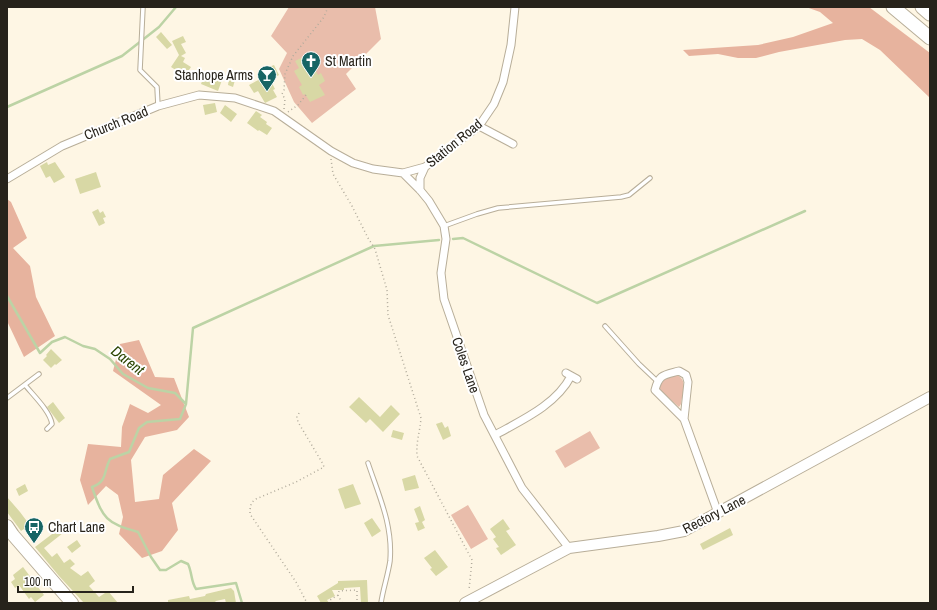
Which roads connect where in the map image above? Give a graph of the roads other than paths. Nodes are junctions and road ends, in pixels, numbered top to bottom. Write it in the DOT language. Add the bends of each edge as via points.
graph roads {
  1 [pos="143,7"];
  2 [pos="515,7"];
  3 [pos="893,7"];
  4 [pos="922,7"];
  5 [pos="930,14"];
  6 [pos="930,38"];
  7 [pos="158,106"];
  8 [pos="479,126"];
  9 [pos="513,144"];
  10 [pos="424,167"];
  11 [pos="403,173"];
  12 [pos="650,178"];
  13 [pos="7,179"];
  14 [pos="420,190"];
  15 [pos="444,226"];
  16 [pos="605,326"];
  17 [pos="39,374"];
  18 [pos="572,376"];
  19 [pos="657,380"];
  20 [pos="25,386"];
  21 [pos="7,398"];
  22 [pos="930,398"];
  23 [pos="684,419"];
  24 [pos="47,430"];
  25 [pos="495,435"];
  26 [pos="368,463"];
  27 [pos="718,513"];
  28 [pos="7,526"];
  29 [pos="568,548"];
  30 [pos="467,602"];
  31 [pos="72,603"];
  32 [pos="381,603"];
  1 -- 7 [label="lane" via="140,70 157,87"];
  2 -- 8 [label="street, Station Road" via="511,45 503,82 494,104"];
  3 -- 6 [label="highway"];
  4 -- 5 [label="highway"];
  7 -- 11 [label="street, Church Road" via="199,95 235,98 274,111 331,151 353,163"];
  7 -- 13 [label="street, Church Road" via="62,146"];
  8 -- 9 [label="street"];
  8 -- 10 [label="street, Station Road"];
  10 -- 11 [label="street, Station Road"];
  10 -- 14 [label="street" via="420,178"];
  11 -- 14 [label="street, Coles Lane"];
  12 -- 15 [label="lane" via="629,195 621,197 498,208"];
  14 -- 15 [label="street, Coles Lane"];
  15 -- 25 [label="street, Coles Lane" via="444,299 484,415"];
  16 -- 19 [label="lane"];
  17 -- 20 [label="lane"];
  18 -- 25 [label="street" via="556,396 530,415"];
  19 -- 23 [label="street" via="655,390"];
  19 -- 23 [label="street" via="661,376 679,371 686,375 688,382"];
  20 -- 21 [label="lane"];
  20 -- 24 [label="lane" via="51,419 52,424"];
  22 -- 27 [label="street, Rectory Lane"];
  23 -- 27 [label="street"];
  25 -- 29 [label="street, Coles Lane" via="522,488"];
  26 -- 32 [label="lane" via="388,521 389,568"];
  27 -- 29 [label="street, Rectory Lane" via="684,531"];
  28 -- 31 [label="main road"];
  29 -- 30 [label="street, Rectory Lane"];
}
